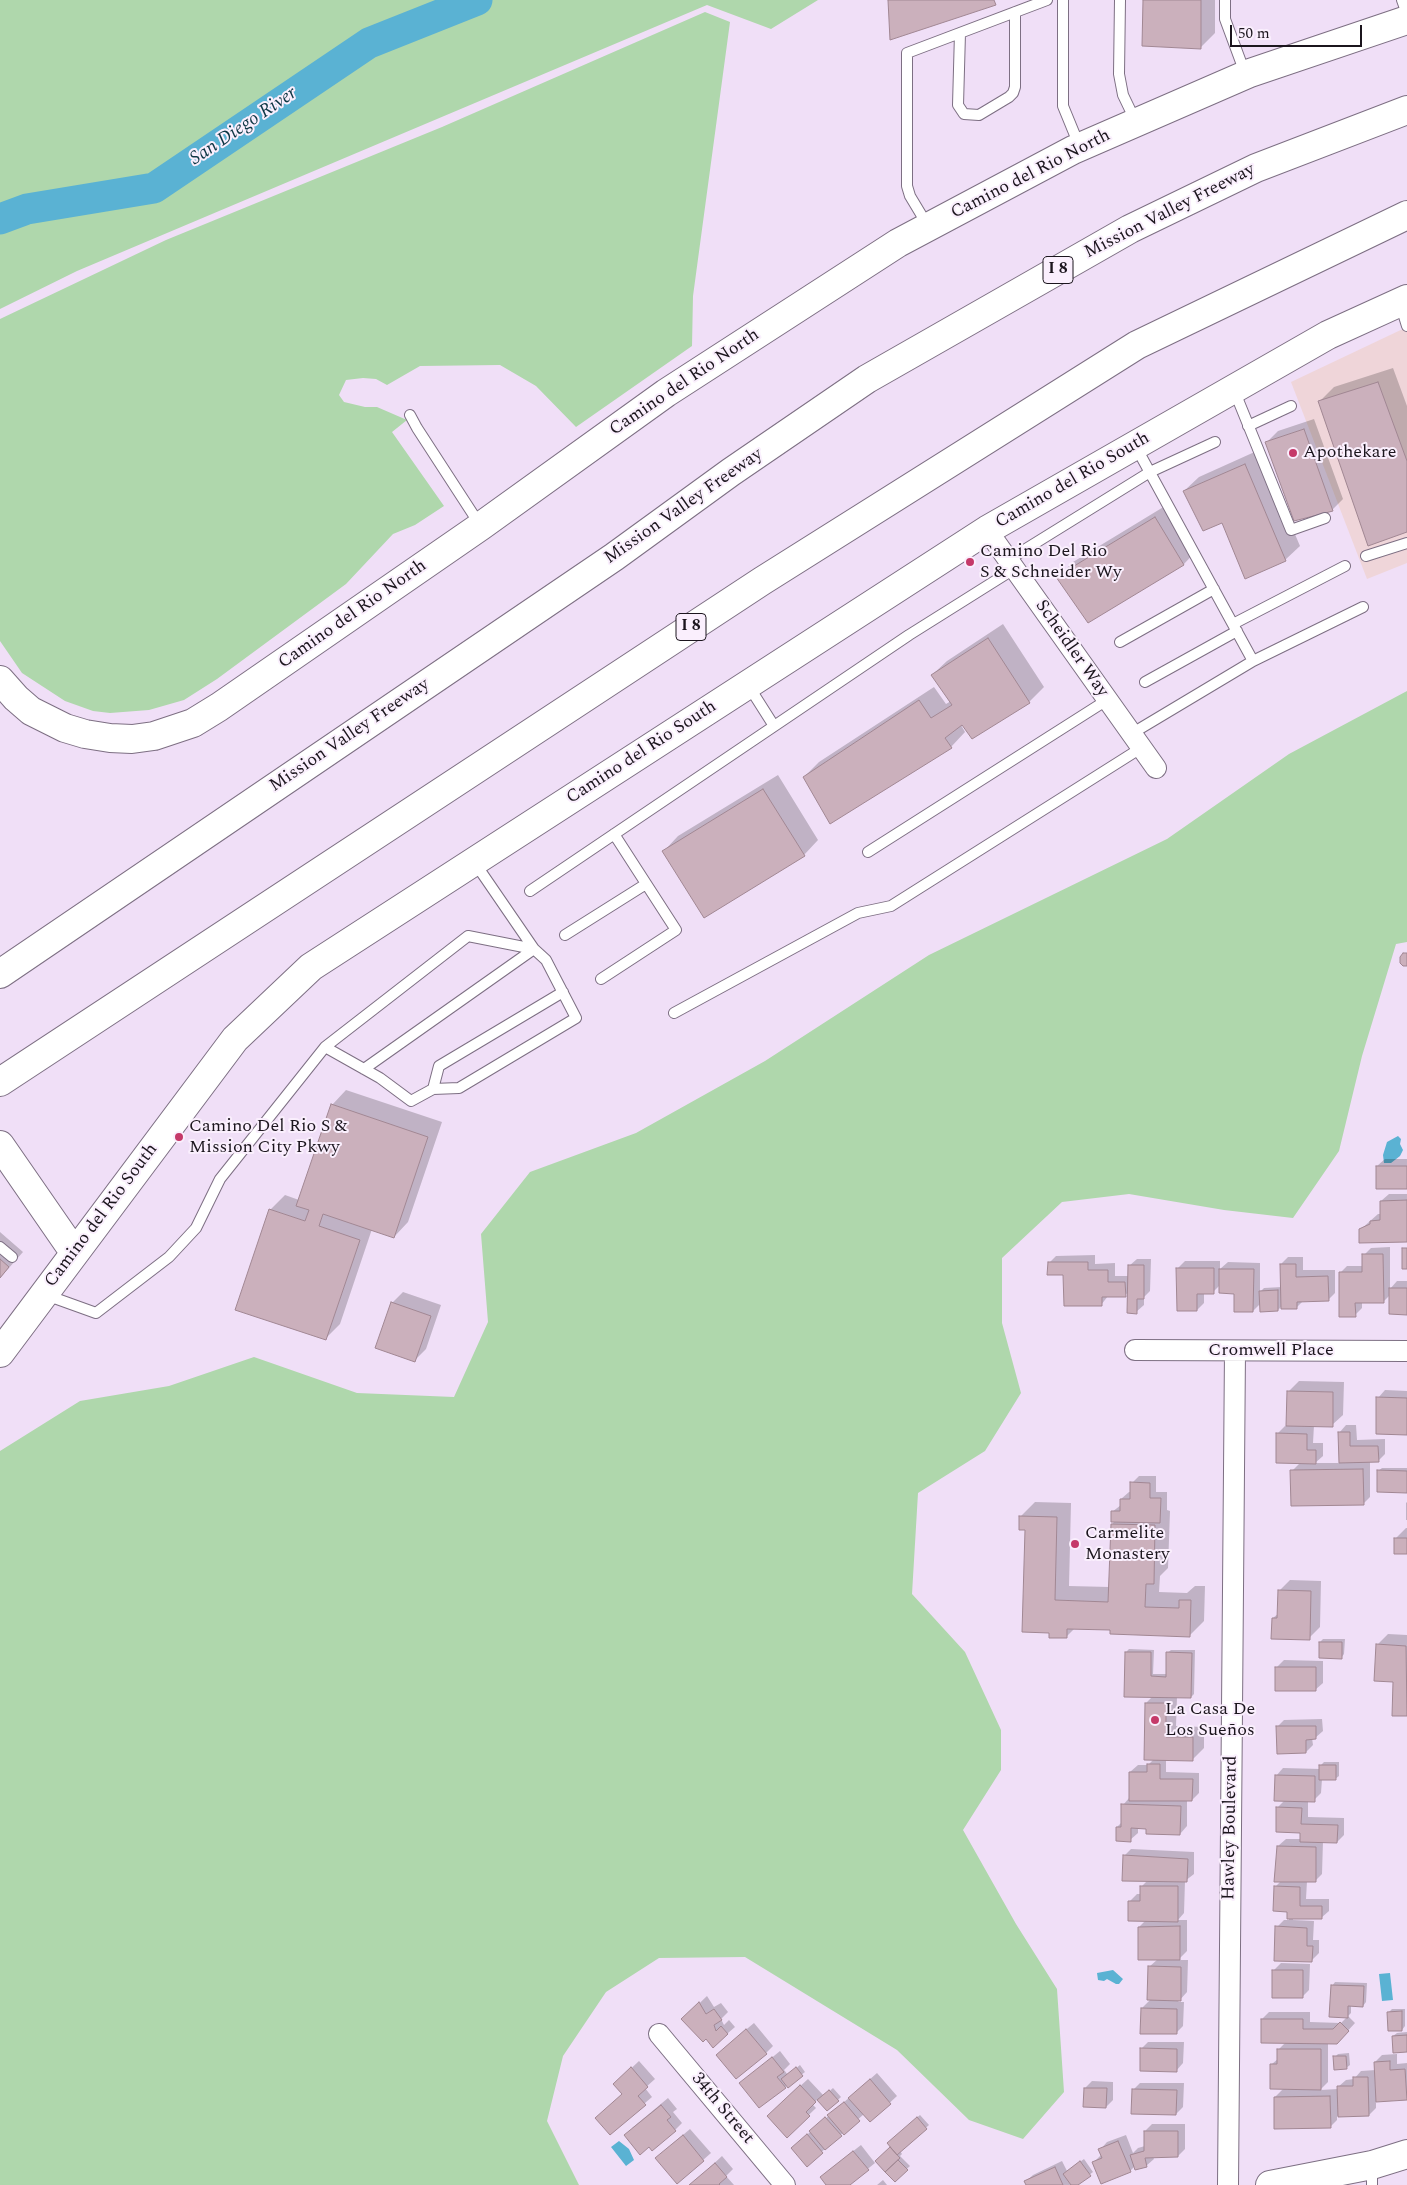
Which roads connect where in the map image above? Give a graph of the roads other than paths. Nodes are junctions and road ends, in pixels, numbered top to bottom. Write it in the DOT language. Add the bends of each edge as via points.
graph roads {
  1 [pos="1048,0"];
  2 [pos="1063,0"];
  3 [pos="1120,0"];
  4 [pos="1225,0"];
  5 [pos="1402,0"];
  6 [pos="1015,12"];
  7 [pos="1407,14"];
  8 [pos="1407,20"];
  9 [pos="960,33"];
  10 [pos="1246,75"];
  11 [pos="1407,110"];
  12 [pos="1136,122"];
  13 [pos="1080,147"];
  14 [pos="1407,215"];
  15 [pos="928,227"];
  16 [pos="1405,309"];
  17 [pos="1233,390"];
  18 [pos="1291,406"];
  19 [pos="410,415"];
  20 [pos="1248,426"];
  21 [pos="1215,442"];
  22 [pos="1135,446"];
  23 [pos="1150,472"];
  24 [pos="1325,518"];
  25 [pos="481,526"];
  26 [pos="987,530"];
  27 [pos="1407,543"];
  28 [pos="1366,556"];
  29 [pos="1011,564"];
  30 [pos="1345,566"];
  31 [pos="1214,589"];
  32 [pos="1363,607"];
  33 [pos="1235,628"];
  34 [pos="1120,642"];
  35 [pos="1253,661"];
  36 [pos="0,680"];
  37 [pos="1145,682"];
  38 [pos="748,684"];
  39 [pos="1107,700"];
  40 [pos="774,726"];
  41 [pos="1136,741"];
  42 [pos="1156,768"];
  43 [pos="614,834"];
  44 [pos="868,852"];
  45 [pos="474,862"];
  46 [pos="646,884"];
  47 [pos="530,891"];
  48 [pos="565,935"];
  49 [pos="534,949"];
  50 [pos="0,974"];
  51 [pos="601,979"];
  52 [pos="563,992"];
  53 [pos="674,1013"];
  54 [pos="325,1047"];
  55 [pos="364,1069"];
  56 [pos="0,1082"];
  57 [pos="434,1089"];
  58 [pos="0,1145"];
  59 [pos="0,1247"];
  60 [pos="74,1252"];
  61 [pos="12,1257"];
  62 [pos="43,1294"];
  63 [pos="1135,1350"];
  64 [pos="1235,1351"];
  65 [pos="1407,1351"];
  66 [pos="0,1353"];
  67 [pos="659,2034"];
  68 [pos="1407,2154"];
  69 [pos="1372,2175"];
  70 [pos="785,2185"];
  71 [pos="1228,2185"];
  72 [pos="1270,2185"];
  1 -- 6 [label="lane"];
  2 -- 13 [label="lane" via="1062,106"];
  3 -- 12 [label="lane" via="1119,74 1123,95"];
  4 -- 10 [label="lane" via="1225,19"];
  5 -- 7 [label="lane"];
  6 -- 9 [label="lane"];
  6 -- 9 [label="lane" via="1013,93 979,115 964,114 958,105"];
  8 -- 10 [label="main road, Camino del Rio North"];
  9 -- 15 [label="lane" via="907,53 907,186"];
  10 -- 12 [label="main road, Camino del Rio North"];
  11 -- 50 [label="main road, Mission Valley Freeway / I 8" via="1256,168 1130,229 866,379 614,557"];
  12 -- 13 [label="main road, Camino del Rio North"];
  13 -- 15 [label="main road, Camino del Rio North"];
  14 -- 56 [label="main road, I 8" via="1137,345 762,581"];
  15 -- 25 [label="main road, Camino del Rio North" via="666,393"];
  16 -- 17 [label="main road, Camino del Rio South" via="1328,335"];
  17 -- 20 [label="lane"];
  17 -- 22 [label="main road, Camino del Rio South"];
  18 -- 20 [label="lane"];
  19 -- 25 [label="lane"];
  20 -- 24 [label="lane" via="1291,530"];
  21 -- 23 [label="lane"];
  22 -- 23 [label="lane"];
  22 -- 26 [label="main road, Camino del Rio South"];
  23 -- 29 [label="lane"];
  23 -- 31 [label="lane"];
  25 -- 36 [label="main road, Camino del Rio North" via="219,708 174,731 132,739 78,732 31,711"];
  26 -- 29 [label="street, Scheidler Way"];
  26 -- 38 [label="main road, Camino del Rio South"];
  27 -- 28 [label="lane"];
  29 -- 39 [label="street, Scheidler Way"];
  29 -- 40 [label="lane"];
  30 -- 33 [label="lane"];
  31 -- 33 [label="lane"];
  31 -- 34 [label="lane"];
  32 -- 35 [label="lane"];
  33 -- 35 [label="lane"];
  33 -- 37 [label="lane"];
  35 -- 41 [label="lane"];
  38 -- 40 [label="lane"];
  38 -- 45 [label="main road, Camino del Rio South"];
  39 -- 41 [label="street, Scheidler Way"];
  39 -- 44 [label="lane"];
  40 -- 43 [label="lane"];
  41 -- 42 [label="street, Scheidler Way"];
  41 -- 53 [label="lane" via="891,906 858,913"];
  43 -- 46 [label="lane"];
  43 -- 47 [label="lane"];
  45 -- 49 [label="lane"];
  45 -- 60 [label="main road, Camino del Rio South" via="311,967 235,1039"];
  46 -- 48 [label="lane"];
  46 -- 51 [label="lane" via="676,930"];
  49 -- 52 [label="lane" via="546,960"];
  49 -- 54 [label="lane" via="468,936"];
  49 -- 55 [label="lane"];
  52 -- 57 [label="lane" via="440,1066"];
  52 -- 57 [label="lane" via="576,1018 459,1088"];
  54 -- 55 [label="lane"];
  54 -- 62 [label="lane" via="220,1179 196,1228 169,1257 96,1313"];
  55 -- 57 [label="lane" via="411,1101"];
  58 -- 60 [label="main road"];
  59 -- 61 [label="lane"];
  60 -- 62 [label="main road, Camino del Rio South"];
  62 -- 66 [label="main road, Camino del Rio South"];
  63 -- 64 [label="street, Cromwell Place"];
  64 -- 65 [label="street, Cromwell Place"];
  64 -- 71 [label="street, Hawley Boulevard"];
  67 -- 70 [label="street, 34th Street"];
  68 -- 69 [label="main road"];
  69 -- 72 [label="main road"];
}
